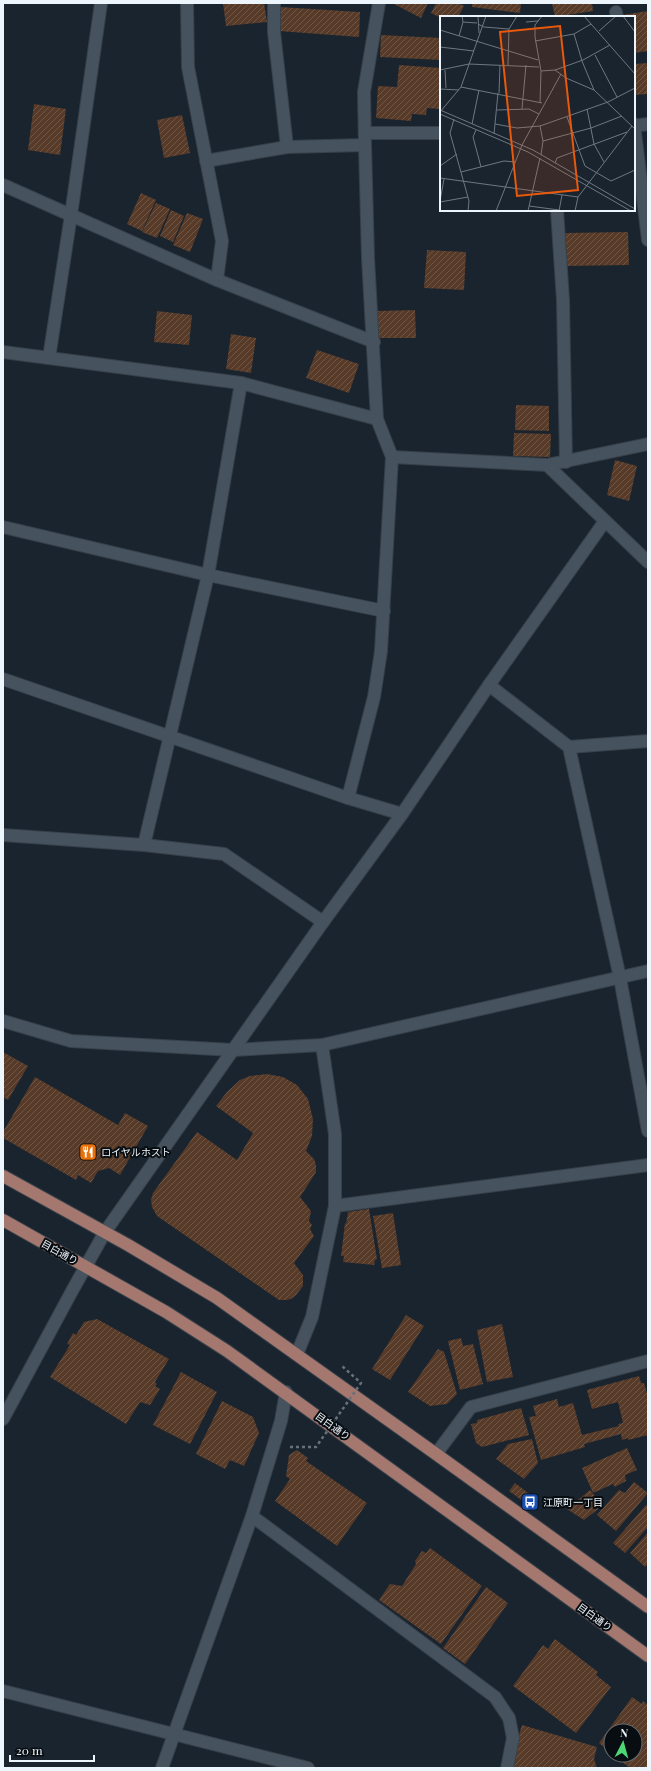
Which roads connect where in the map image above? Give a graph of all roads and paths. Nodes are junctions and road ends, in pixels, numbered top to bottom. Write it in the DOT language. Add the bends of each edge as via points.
graph roads {
  1 [pos="101,3"];
  2 [pos="187,3"];
  3 [pos="274,3"];
  4 [pos="380,3"];
  5 [pos="648,124"];
  6 [pos="635,125"];
  7 [pos="635,133"];
  8 [pos="440,134"];
  9 [pos="365,139"];
  10 [pos="287,147"];
  11 [pos="206,161"];
  12 [pos="3,185"];
  13 [pos="557,211"];
  14 [pos="72,216"];
  15 [pos="648,240"];
  16 [pos="217,280"];
  17 [pos="374,342"];
  18 [pos="3,352"];
  19 [pos="49,358"];
  20 [pos="241,383"];
  21 [pos="377,419"];
  22 [pos="648,444"];
  23 [pos="392,457"];
  24 [pos="566,462"];
  25 [pos="547,465"];
  26 [pos="605,521"];
  27 [pos="3,527"];
  28 [pos="648,562"];
  29 [pos="208,575"];
  30 [pos="384,611"];
  31 [pos="3,680"];
  32 [pos="489,684"];
  33 [pos="169,736"];
  34 [pos="648,741"];
  35 [pos="569,747"];
  36 [pos="348,798"];
  37 [pos="402,814"];
  38 [pos="3,835"];
  39 [pos="144,845"];
  40 [pos="323,922"];
  41 [pos="648,971"];
  42 [pos="620,978"];
  43 [pos="3,1021"];
  44 [pos="322,1046"];
  45 [pos="233,1050"];
  46 [pos="648,1131"];
  47 [pos="648,1165"];
  48 [pos="3,1176"];
  49 [pos="335,1206"];
  50 [pos="3,1220"];
  51 [pos="105,1232"];
  52 [pos="86,1266"];
  53 [pos="297,1354"];
  54 [pos="648,1361"];
  55 [pos="342,1366"];
  56 [pos="286,1392"];
  57 [pos="6,1404"];
  58 [pos="3,1419"];
  59 [pos="290,1447"];
  60 [pos="436,1454"];
  61 [pos="252,1516"];
  62 [pos="648,1608"];
  63 [pos="648,1656"];
  64 [pos="3,1691"];
  65 [pos="175,1734"];
  66 [pos="162,1768"];
  67 [pos="308,1768"];
  68 [pos="507,1768"];
  1 -- 14 [label="street"];
  2 -- 11 [label="street" via="188,67"];
  3 -- 10 [label="street" via="274,32"];
  4 -- 9 [label="street" via="364,92"];
  5 -- 6 [label="street"];
  7 -- 15 [label="street"];
  8 -- 9 [label="street"];
  9 -- 10 [label="street"];
  9 -- 17 [label="street" via="368,258"];
  10 -- 11 [label="street"];
  11 -- 16 [label="street" via="222,241"];
  12 -- 14 [label="street"];
  13 -- 24 [label="street" via="563,300"];
  14 -- 16 [label="street"];
  14 -- 19 [label="street"];
  16 -- 17 [label="street"];
  17 -- 21 [label="street"];
  18 -- 19 [label="street"];
  19 -- 20 [label="street"];
  20 -- 21 [label="street"];
  20 -- 29 [label="street"];
  21 -- 23 [label="street"];
  22 -- 24 [label="street"];
  23 -- 25 [label="street"];
  23 -- 30 [label="street"];
  24 -- 25 [label="street"];
  25 -- 26 [label="street"];
  26 -- 28 [label="street"];
  26 -- 32 [label="street"];
  27 -- 29 [label="street"];
  29 -- 30 [label="street"];
  29 -- 33 [label="street"];
  30 -- 36 [label="street" via="374,697"];
  31 -- 33 [label="street"];
  32 -- 35 [label="street"];
  32 -- 37 [label="street"];
  33 -- 36 [label="street"];
  33 -- 39 [label="street"];
  34 -- 35 [label="street"];
  35 -- 42 [label="street"];
  36 -- 37 [label="street"];
  37 -- 40 [label="street"];
  38 -- 39 [label="street"];
  39 -- 40 [label="street" via="224,854"];
  40 -- 45 [label="street"];
  41 -- 42 [label="street"];
  42 -- 44 [label="street"];
  42 -- 46 [label="street"];
  43 -- 45 [label="street" via="71,1041"];
  44 -- 45 [label="street"];
  44 -- 49 [label="street" via="335,1134"];
  45 -- 51 [label="street"];
  47 -- 49 [label="street"];
  48 -- 51 [label="main road"];
  49 -- 53 [label="street" via="312,1317"];
  50 -- 52 [label="main road, 目白通り"];
  51 -- 52 [label="street"];
  51 -- 53 [label="main road" via="216,1298"];
  52 -- 56 [label="main road, 目白通り" via="166,1312"];
  52 -- 57 [label="street"];
  53 -- 60 [label="main road"];
  54 -- 60 [label="street" via="471,1407"];
  55 -- 59 [label="path, bridge" via="361,1383 316,1447"];
  56 -- 61 [label="street" via="281,1421"];
  56 -- 63 [label="main road, 目白通り"];
  57 -- 58 [label="street"];
  60 -- 62 [label="main road"];
  61 -- 65 [label="street"];
  61 -- 68 [label="street" via="495,1697 509,1718 513,1738"];
  64 -- 65 [label="street"];
  65 -- 66 [label="street"];
  65 -- 67 [label="street"];
}
